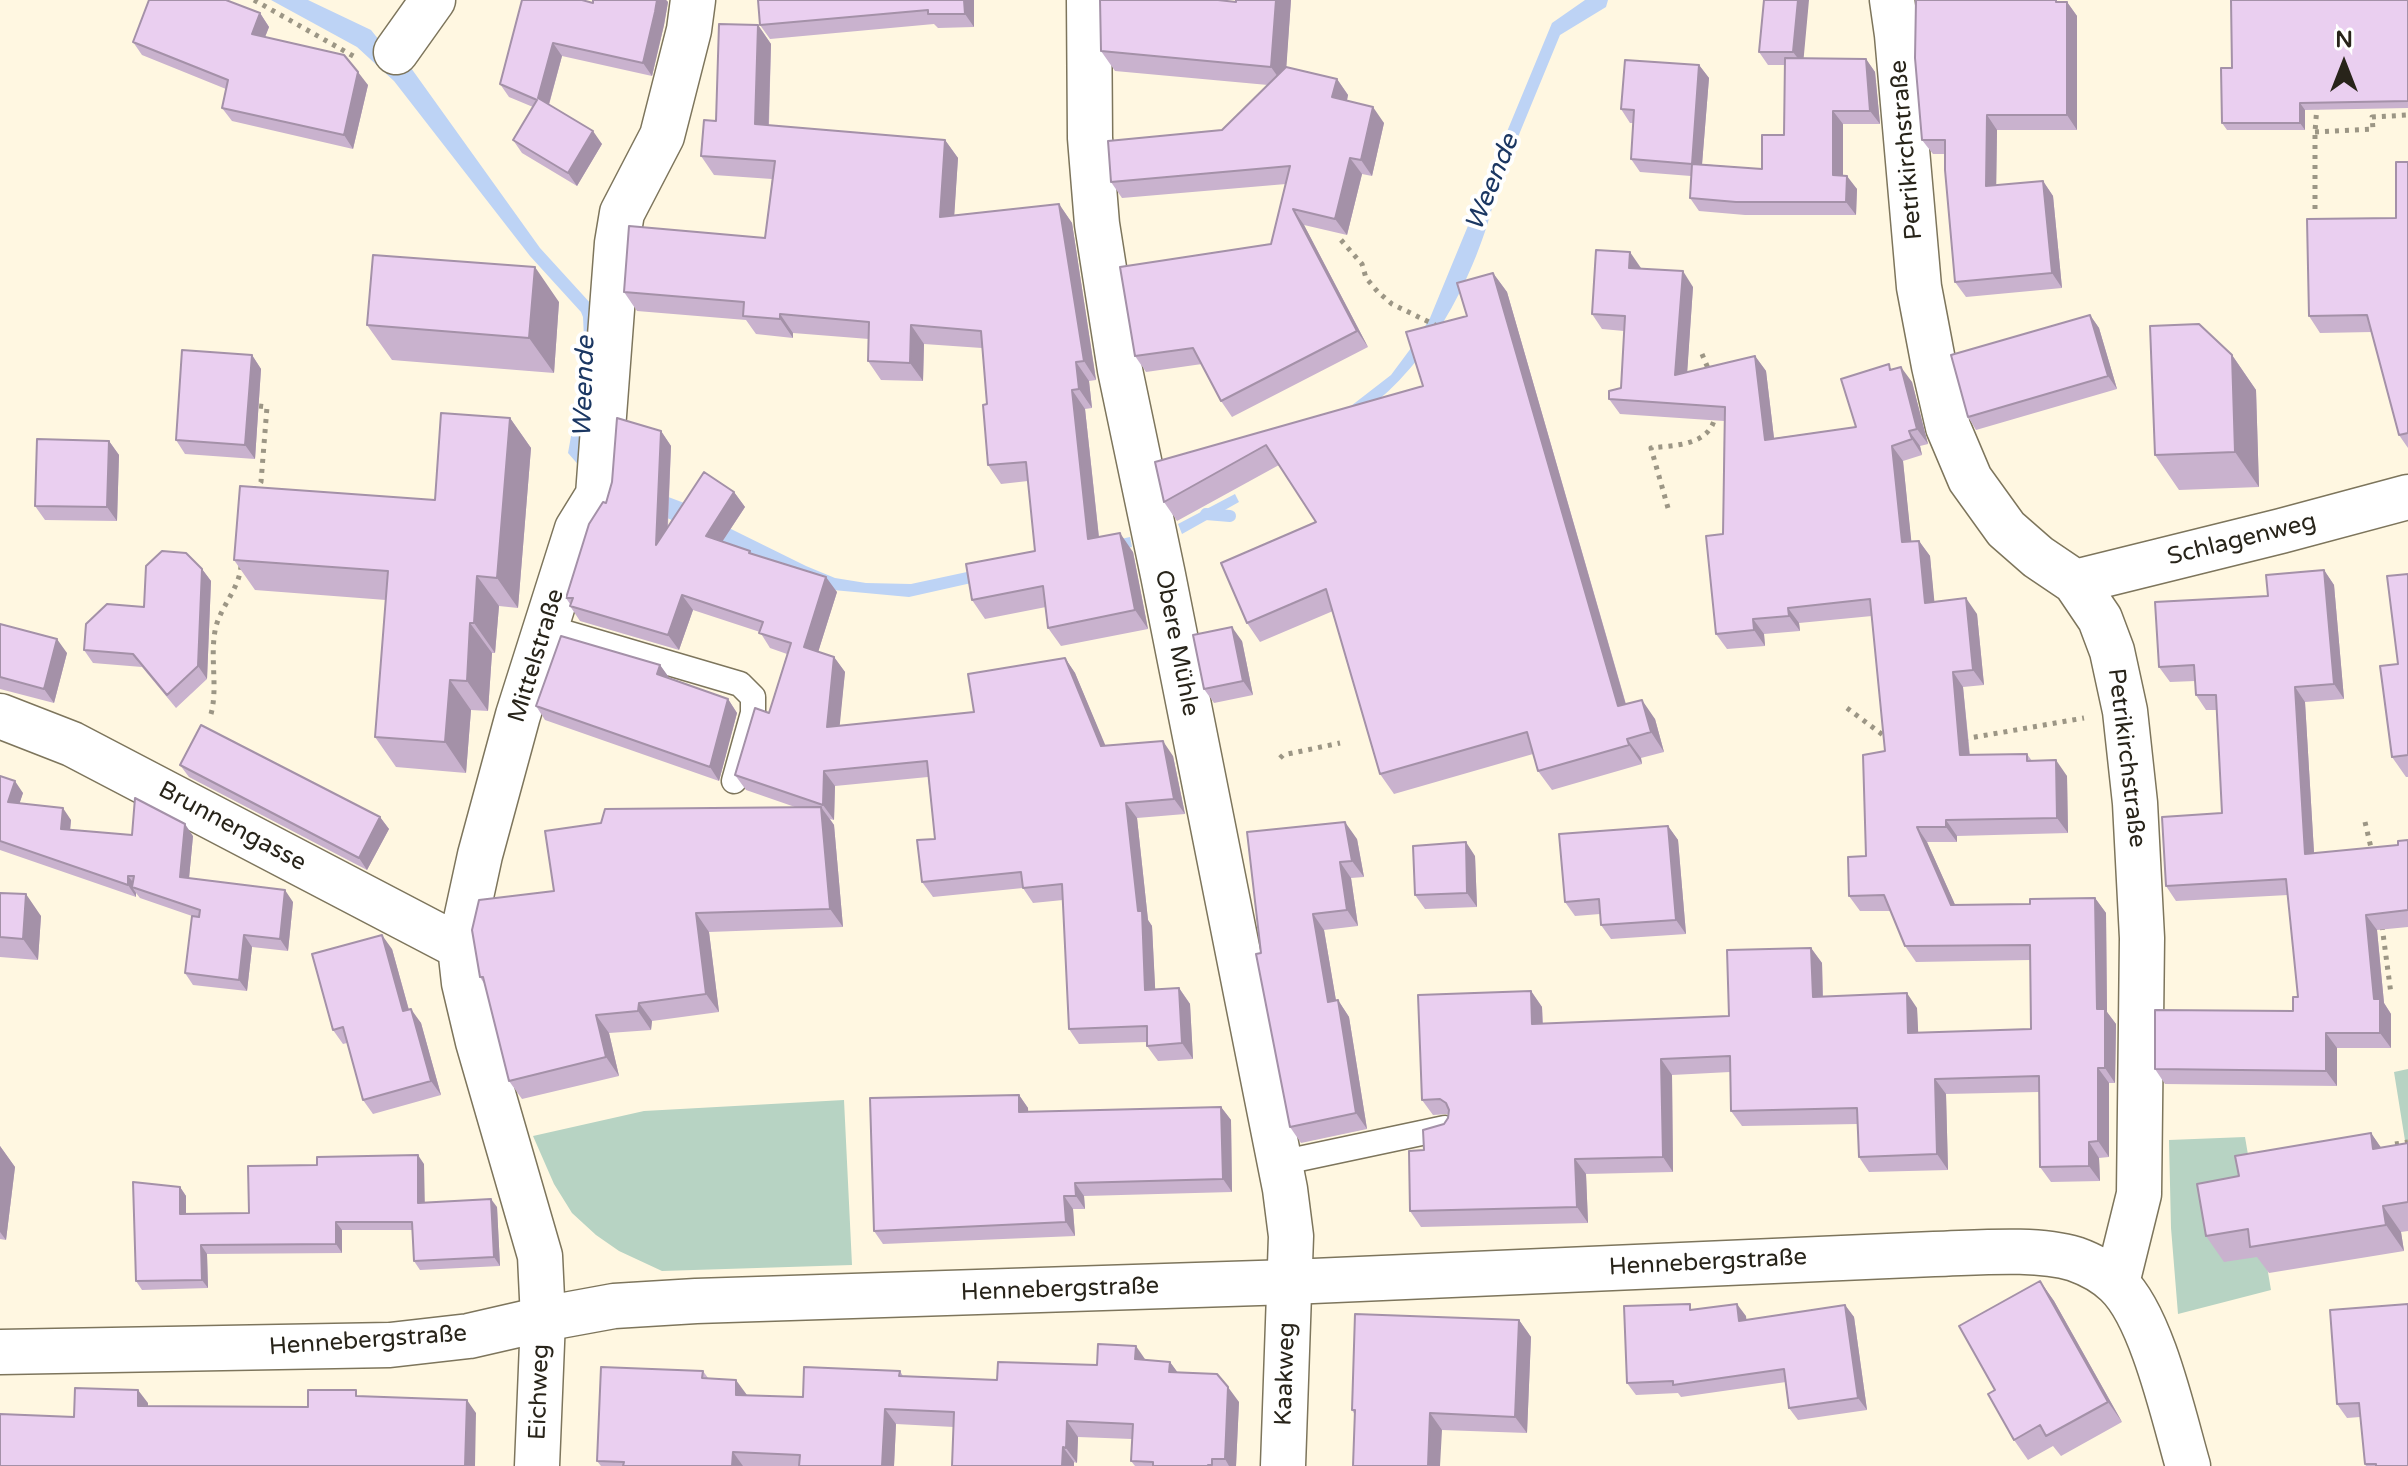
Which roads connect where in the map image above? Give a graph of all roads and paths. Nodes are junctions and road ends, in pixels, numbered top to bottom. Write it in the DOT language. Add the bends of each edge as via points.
graph roads {
  1 [pos="254,0"];
  2 [pos="433,0"];
  3 [pos="693,0"];
  4 [pos="1089,0"];
  5 [pos="1892,0"];
  6 [pos="378,56"];
  7 [pos="2319,92"];
  8 [pos="2408,115"];
  9 [pos="2315,132"];
  10 [pos="2315,209"];
  11 [pos="1341,240"];
  12 [pos="1446,329"];
  13 [pos="1702,354"];
  14 [pos="1714,383"];
  15 [pos="1717,405"];
  16 [pos="259,406"];
  17 [pos="253,494"];
  18 [pos="2408,497"];
  19 [pos="1668,508"];
  20 [pos="241,564"];
  21 [pos="2075,582"];
  22 [pos="546,627"];
  23 [pos="1847,708"];
  24 [pos="2125,711"];
  25 [pos="211,714"];
  26 [pos="0,716"];
  27 [pos="1961,739"];
  28 [pos="1890,741"];
  29 [pos="1340,743"];
  30 [pos="1280,758"];
  31 [pos="734,781"];
  32 [pos="2365,822"];
  33 [pos="2374,862"];
  34 [pos="2381,921"];
  35 [pos="460,947"];
  36 [pos="2391,994"];
  37 [pos="1445,1128"];
  38 [pos="2408,1142"];
  39 [pos="2395,1144"];
  40 [pos="1280,1163"];
  41 [pos="1290,1282"];
  42 [pos="2117,1283"];
  43 [pos="543,1319"];
  44 [pos="0,1352"];
  45 [pos="537,1466"];
  46 [pos="1283,1466"];
  47 [pos="2188,1466"];
  1 -- 6 [label="path"];
  2 -- 6 [label="street"];
  3 -- 22 [label="street, Mittelstraße" via="662,136 622,213 598,495 577,529"];
  4 -- 40 [label="street, Obere Mühle" via="1097,224 1120,370"];
  5 -- 21 [label="street, Petrikirchstraße" via="1919,287 1948,427 1970,479 2006,529"];
  7 -- 9 [label="path"];
  8 -- 9 [label="path" via="2372,117 2373,129"];
  9 -- 10 [label="path"];
  11 -- 12 [label="path" via="1362,264 1366,278 1392,304"];
  13 -- 14 [label="path"];
  15 -- 19 [label="path" via="1714,424 1705,435 1690,443 1651,448"];
  16 -- 17 [label="path" via="267,407 261,482"];
  18 -- 21 [label="street, Schlagenweg"];
  20 -- 25 [label="path" via="240,578 215,629"];
  21 -- 24 [label="street, Petrikirchstraße" via="2100,619"];
  22 -- 31 [label="lane" via="740,684 753,697 753,713"];
  22 -- 35 [label="street, Mittelstraße" via="480,855"];
  23 -- 28 [label="path"];
  24 -- 27 [label="path"];
  24 -- 42 [label="street, Petrikirchstraße" via="2142,938 2139,1194"];
  26 -- 35 [label="street, Brunnengasse" via="72,744"];
  29 -- 30 [label="path"];
  32 -- 33 [label="path"];
  34 -- 36 [label="path"];
  35 -- 43 [label="street, Mittelstraße" via="478,1042 540,1256"];
  37 -- 40 [label="lane"];
  38 -- 39 [label="path"];
  40 -- 41 [label="street, Obere Mühle" via="1291,1236"];
  41 -- 42 [label="street, Hennebergstraße" via="2034,1253 2073,1259"];
  41 -- 43 [label="street, Hennebergstraße" via="696,1301 614,1306"];
  41 -- 46 [label="street, Kaakweg"];
  42 -- 47 [label="street" via="2151,1341"];
  43 -- 44 [label="street, Hennebergstraße" via="469,1336 390,1345"];
  43 -- 45 [label="street, Eichweg"];
}
